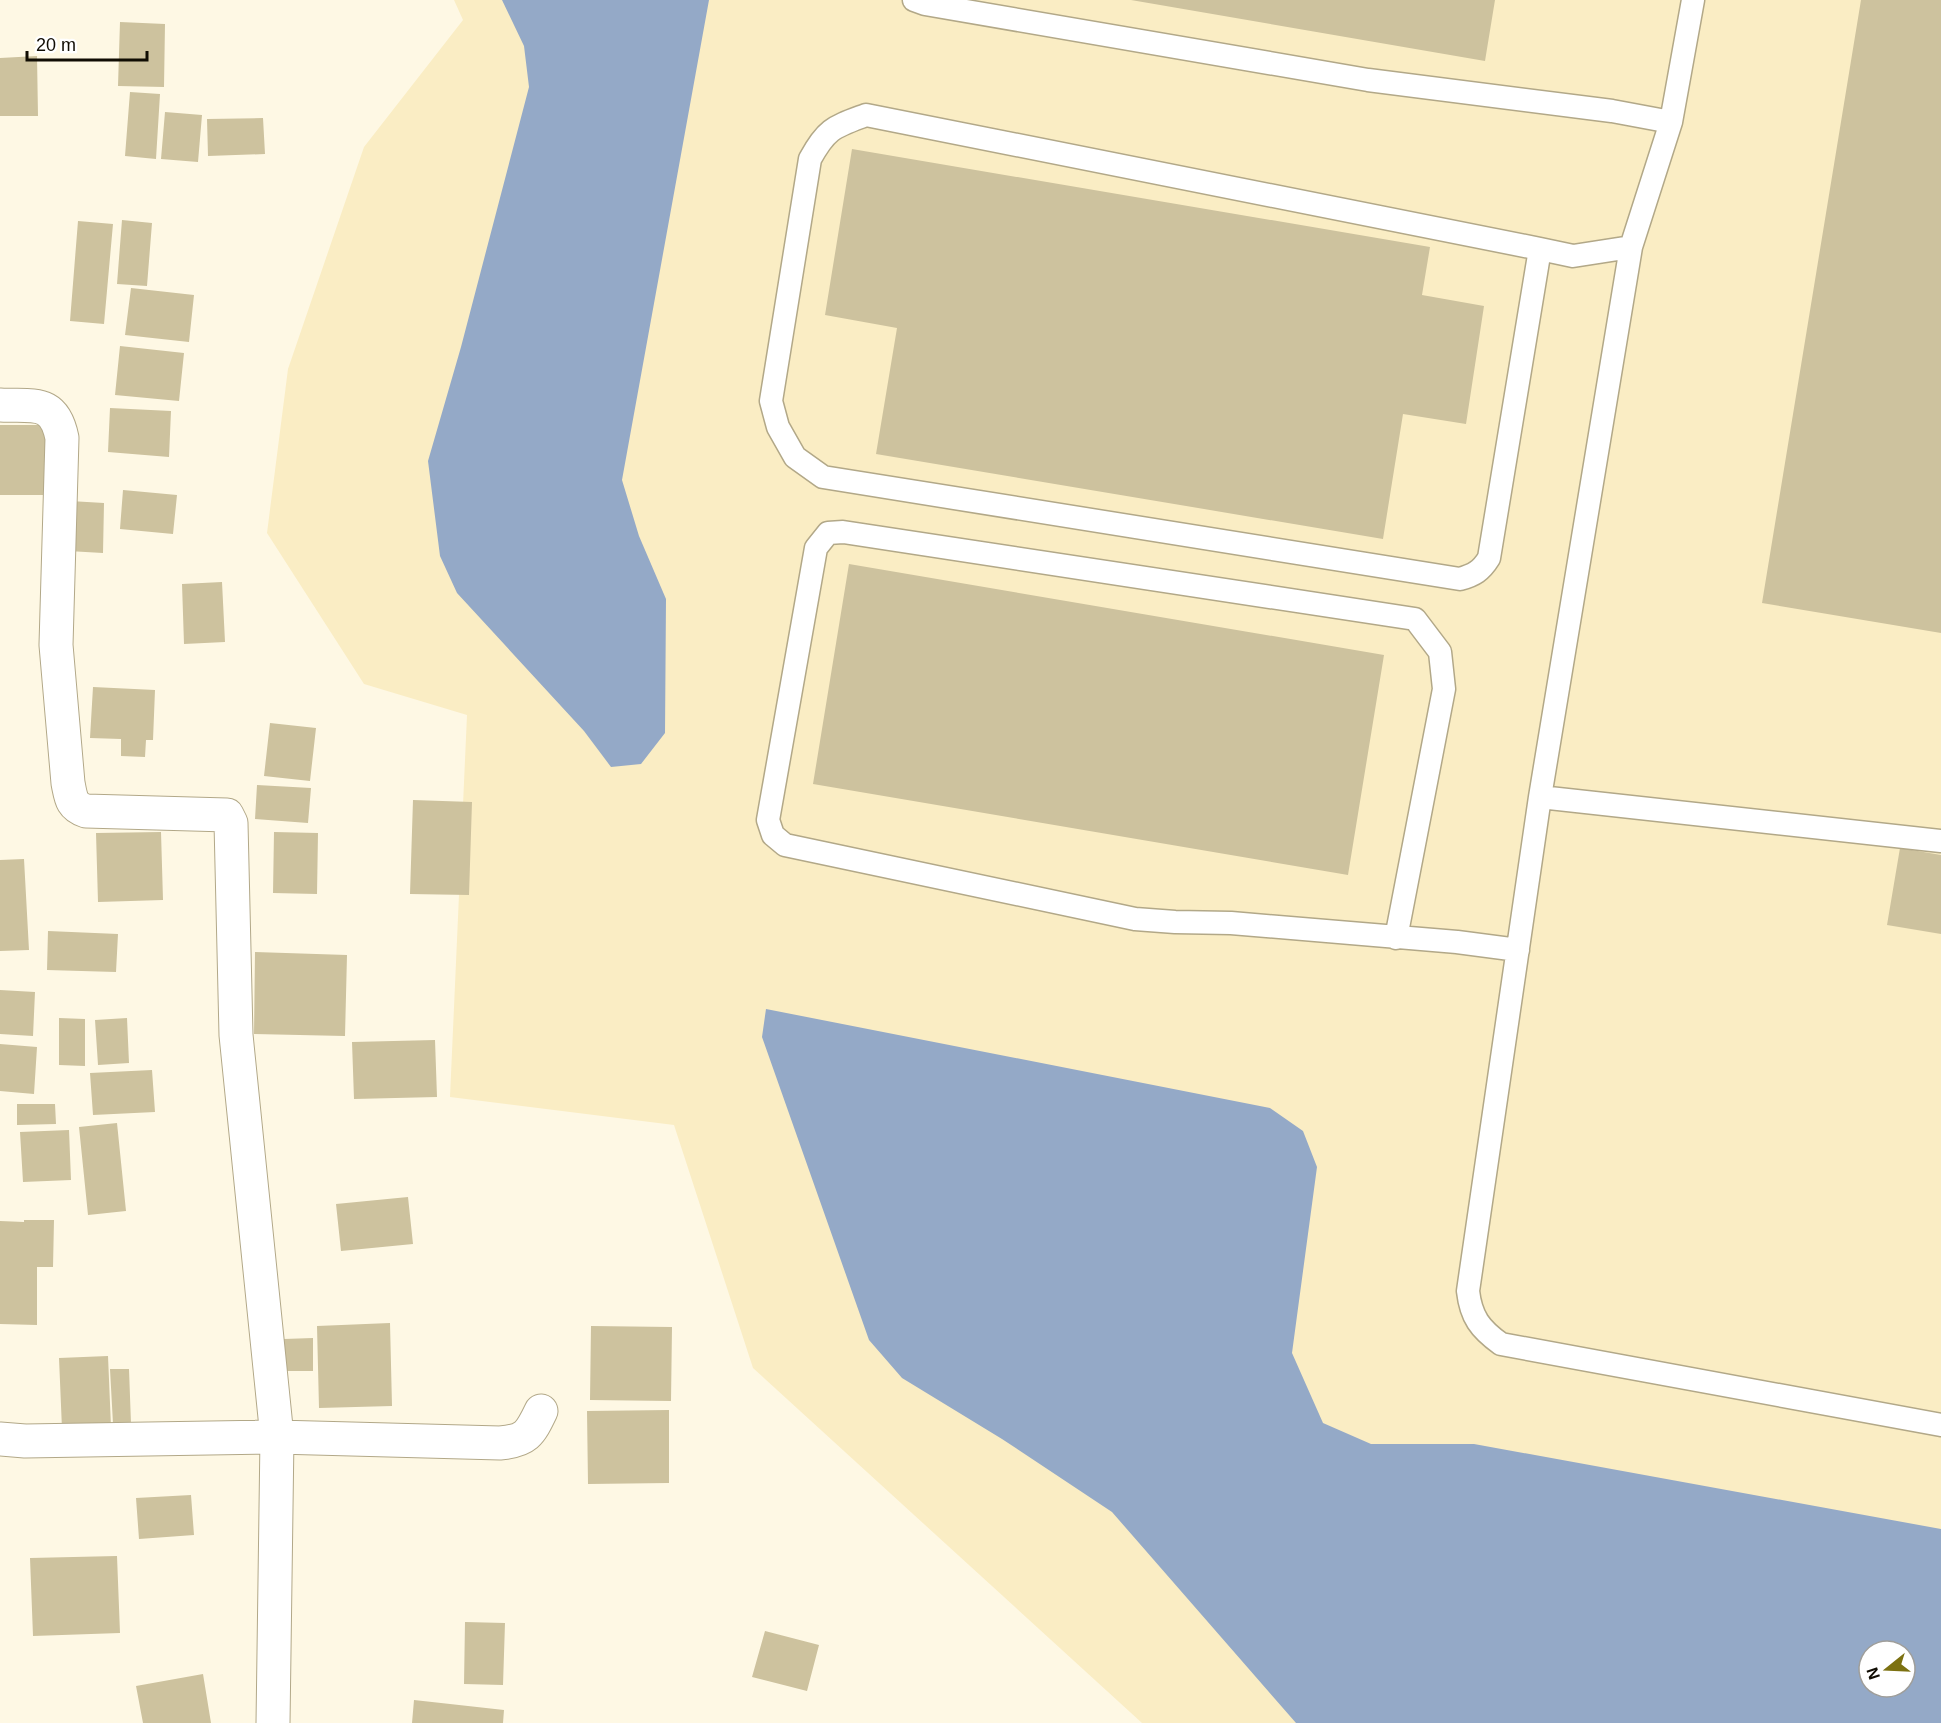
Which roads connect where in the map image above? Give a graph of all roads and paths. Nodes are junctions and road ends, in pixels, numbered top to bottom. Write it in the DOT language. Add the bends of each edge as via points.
graph roads {
  1 [pos="914,0"];
  2 [pos="1693,0"];
  3 [pos="1671,122"];
  4 [pos="1631,247"];
  5 [pos="1540,249"];
  6 [pos="0,405"];
  7 [pos="1540,796"];
  8 [pos="1941,841"];
  9 [pos="1396,938"];
  10 [pos="1518,950"];
  11 [pos="541,1411"];
  12 [pos="1941,1425"];
  13 [pos="277,1437"];
  14 [pos="0,1439"];
  15 [pos="273,1723"];
  1 -- 3 [label="lane" via="1368,80"];
  2 -- 3 [label="lane"];
  3 -- 4 [label="lane"];
  4 -- 5 [label="lane" via="1573,256"];
  4 -- 7 [label="lane"];
  5 -- 5 [label="lane" via="1489,558 1474,575 1460,579 822,477 795,458 778,427 771,401 810,159 822,138 837,126 866,115"];
  6 -- 13 [label="street" via="43,407 56,418 62,438 56,645 68,783 74,806 87,812 227,815 231,823 236,1035"];
  7 -- 8 [label="lane"];
  7 -- 10 [label="lane"];
  9 -- 9 [label="lane" via="1135,919 785,845 773,835 768,820 816,548 828,533 843,532 1415,619 1440,652 1444,689"];
  9 -- 10 [label="lane"];
  10 -- 12 [label="lane" via="1468,1291 1470,1308 1488,1334 1501,1344"];
  11 -- 13 [label="street" via="525,1438 514,1442"];
  13 -- 14 [label="street"];
  13 -- 15 [label="street"];
}
